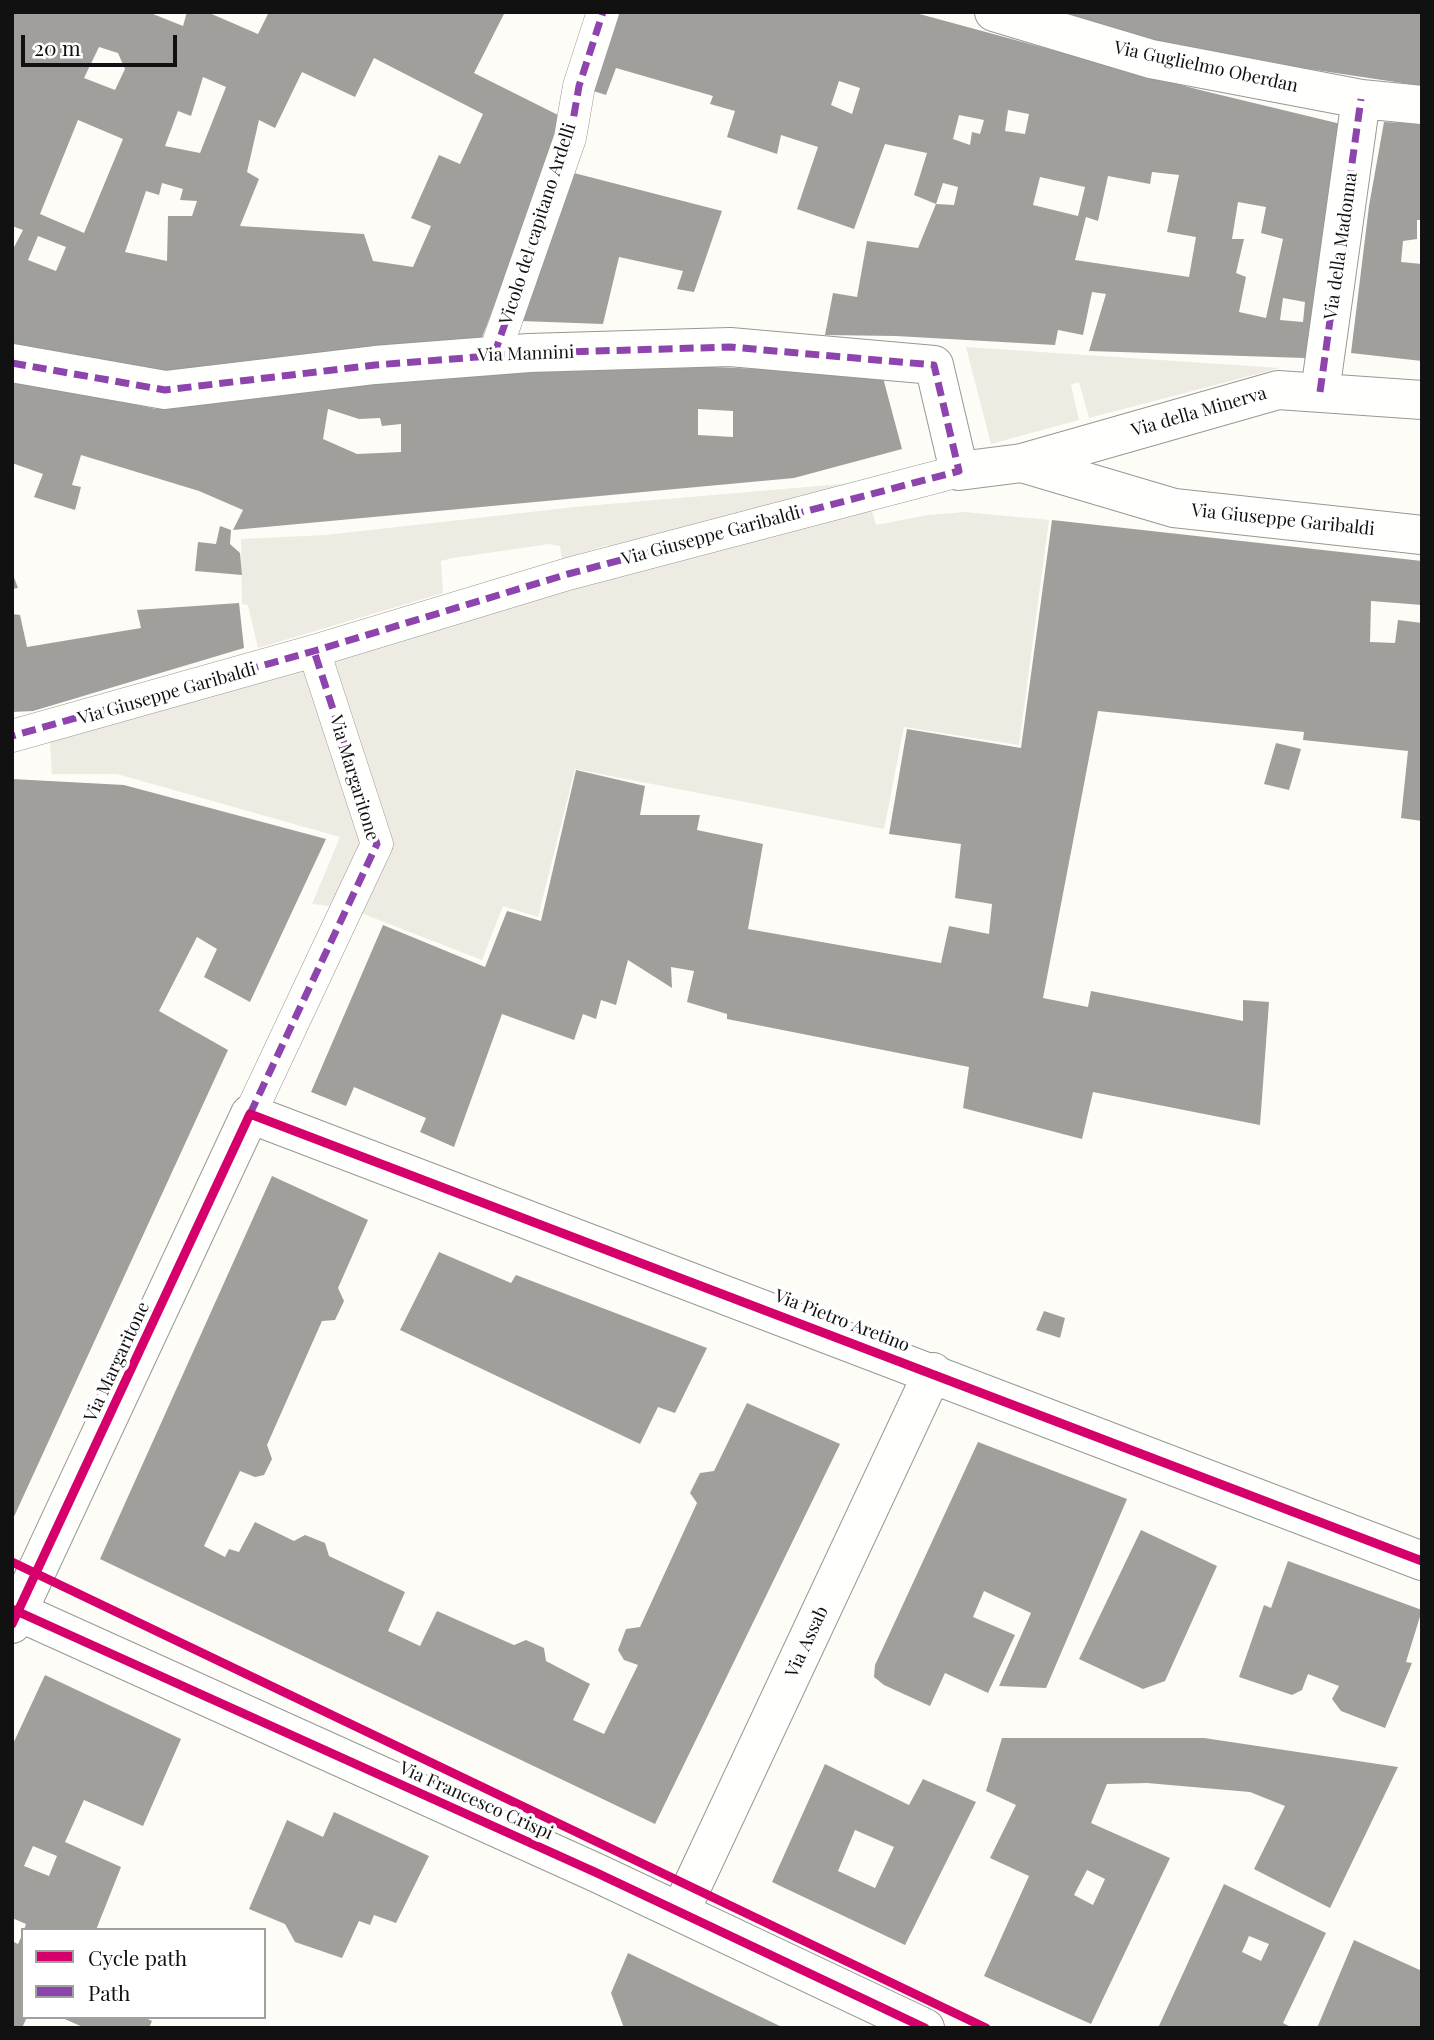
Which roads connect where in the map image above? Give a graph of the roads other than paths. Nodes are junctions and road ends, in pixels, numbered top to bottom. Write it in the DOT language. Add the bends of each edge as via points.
graph roads {
  1 [pos="603,12"];
  2 [pos="994,12"];
  3 [pos="1362,99"];
  4 [pos="1422,105"];
  5 [pos="495,355"];
  6 [pos="12,363"];
  7 [pos="1320,393"];
  8 [pos="1422,400"];
  9 [pos="1023,463"];
  10 [pos="959,471"];
  11 [pos="1422,535"];
  12 [pos="314,651"];
  13 [pos="12,736"];
  14 [pos="250,1114"];
  15 [pos="933,1372"];
  16 [pos="1422,1561"];
  17 [pos="14,1615"];
  18 [pos="680,1912"];
  19 [pos="925,2028"];
  1 -- 5 [label="street, Vicolo del capitano Ardelli" via="579,86 570,138"];
  2 -- 3 [label="street, Via Guglielmo Oberdan" via="1151,58"];
  3 -- 4 [label="street, Via Guglielmo Oberdan"];
  3 -- 7 [label="street, Via della Madonna"];
  5 -- 6 [label="street, Via Mannini" via="164,390"];
  5 -- 10 [label="street, Via Mannini" via="730,347 934,365"];
  7 -- 8 [label="street, Via della Minerva"];
  7 -- 9 [label="street, Via della Minerva" via="1278,390"];
  9 -- 10 [label="street, Via Giuseppe Garibaldi"];
  9 -- 11 [label="street, Via Giuseppe Garibaldi" via="1174,508"];
  10 -- 12 [label="street, Via Giuseppe Garibaldi" via="568,574"];
  12 -- 13 [label="street, Via Giuseppe Garibaldi"];
  12 -- 14 [label="street, Via Margaritone" via="377,844"];
  14 -- 15 [label="street, Via Pietro Aretino"];
  14 -- 17 [label="street, Via Margaritone"];
  15 -- 16 [label="street, Via Pietro Aretino"];
  15 -- 18 [label="street, Via Assab"];
  17 -- 18 [label="street, Via Francesco Crispi"];
  18 -- 19 [label="street, Via Francesco Crispi"];
}
